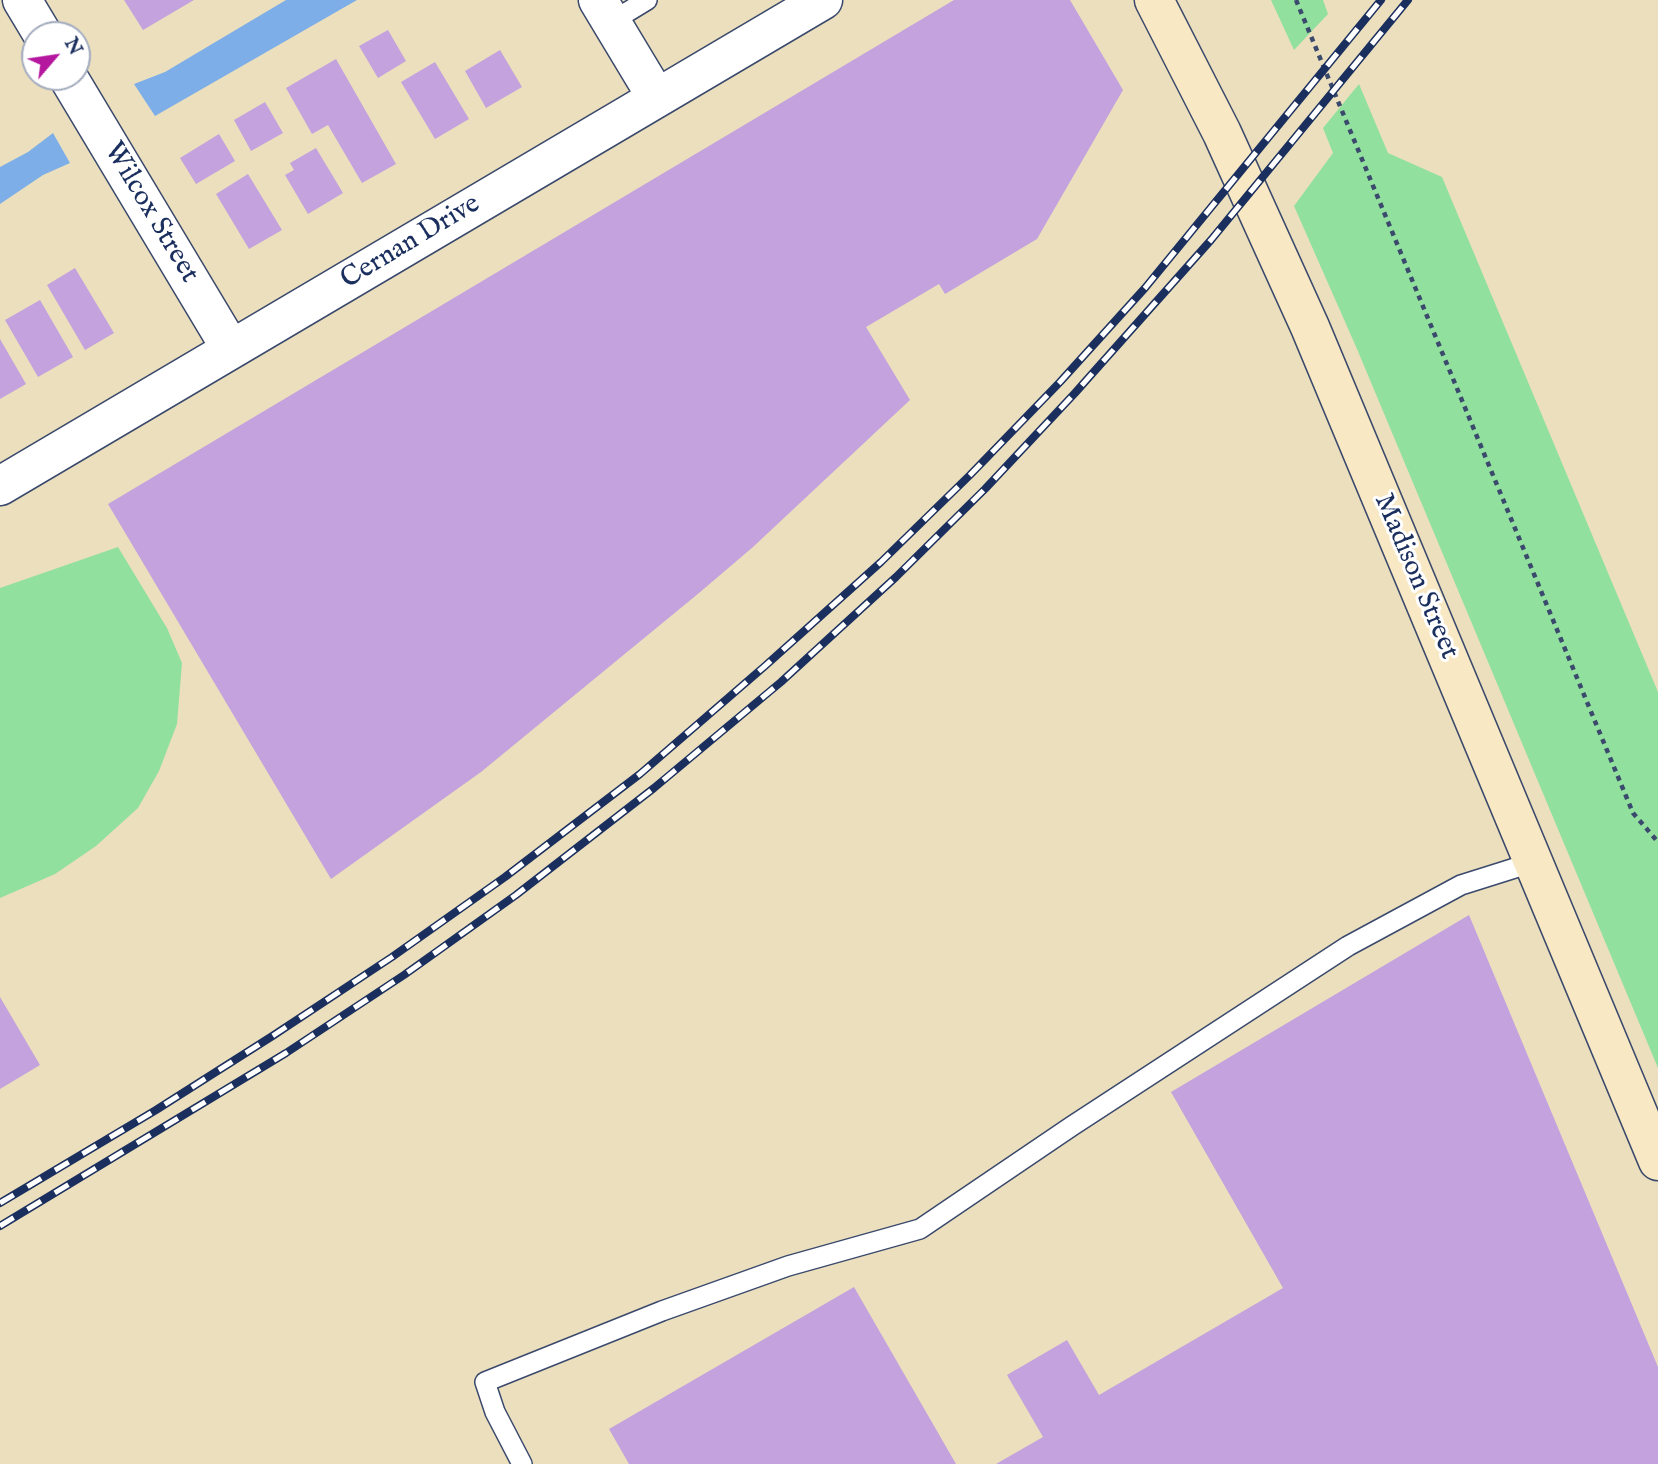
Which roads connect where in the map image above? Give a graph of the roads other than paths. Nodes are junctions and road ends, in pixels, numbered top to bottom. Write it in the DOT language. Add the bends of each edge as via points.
graph roads {
  1 [pos="22,0"];
  2 [pos="646,0"];
  3 [pos="823,0"];
  4 [pos="1154,0"];
  5 [pos="604,11"];
  6 [pos="35,21"];
  7 [pos="76,91"];
  8 [pos="657,98"];
  9 [pos="231,349"];
  10 [pos="0,486"];
  11 [pos="1534,862"];
  12 [pos="1658,1161"];
  13 [pos="522,1464"];
  1 -- 6 [label="street"];
  2 -- 5 [label="lane"];
  3 -- 8 [label="street, Cernan Drive"];
  4 -- 11 [label="street, Madison Street" via="1222,133 1310,327"];
  5 -- 8 [label="street"];
  7 -- 9 [label="street, Wilcox Street"];
  8 -- 9 [label="street, Cernan Drive"];
  9 -- 10 [label="street, Cernan Drive"];
  11 -- 12 [label="street, Madison Street"];
  11 -- 13 [label="lane" via="1461,885 1348,946 920,1229 775,1270 485,1382"];
}
